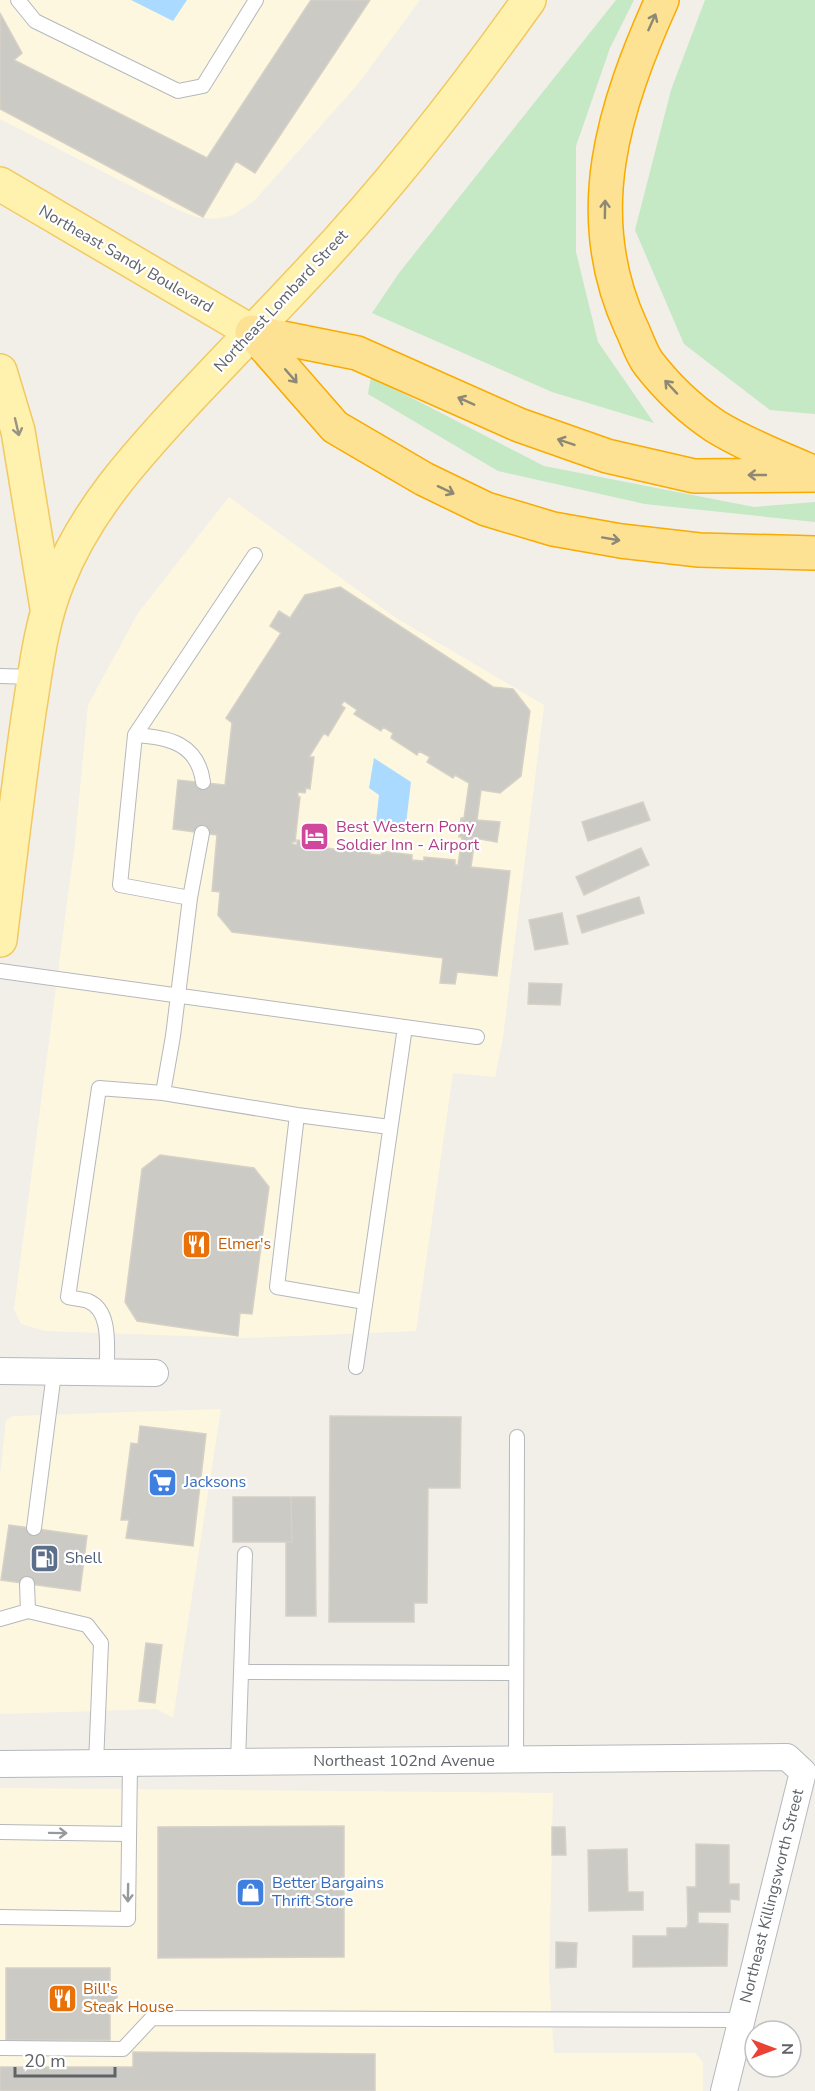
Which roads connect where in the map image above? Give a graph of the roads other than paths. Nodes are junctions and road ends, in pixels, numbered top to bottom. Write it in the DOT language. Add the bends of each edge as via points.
graph roads {
  1 [pos="18,0"];
  2 [pos="256,0"];
  3 [pos="529,0"];
  4 [pos="662,0"];
  5 [pos="0,184"];
  6 [pos="252,332"];
  7 [pos="0,371"];
  8 [pos="815,474"];
  9 [pos="815,553"];
  10 [pos="255,555"];
  11 [pos="48,610"];
  12 [pos="0,676"];
  13 [pos="35,677"];
  14 [pos="135,735"];
  15 [pos="203,782"];
  16 [pos="202,833"];
  17 [pos="189,898"];
  18 [pos="0,940"];
  19 [pos="0,970"];
  20 [pos="179,995"];
  21 [pos="405,1027"];
  22 [pos="477,1037"];
  23 [pos="163,1093"];
  24 [pos="297,1115"];
  25 [pos="390,1127"];
  26 [pos="365,1302"];
  27 [pos="356,1367"];
  28 [pos="0,1371"];
  29 [pos="54,1372"];
  30 [pos="107,1372"];
  31 [pos="155,1372"];
  32 [pos="517,1437"];
  33 [pos="34,1528"];
  34 [pos="245,1554"];
  35 [pos="27,1584"];
  36 [pos="27,1611"];
  37 [pos="0,1619"];
  38 [pos="241,1672"];
  39 [pos="516,1673"];
  40 [pos="516,1760"];
  41 [pos="238,1762"];
  42 [pos="130,1763"];
  43 [pos="0,1764"];
  44 [pos="96,1764"];
  45 [pos="803,1772"];
  46 [pos="0,1832"];
  47 [pos="129,1834"];
  48 [pos="0,1917"];
  49 [pos="742,2020"];
  50 [pos="0,2048"];
  51 [pos="724,2091"];
  1 -- 2 [label="lane" via="35,21 178,91 203,86"];
  3 -- 6 [label="main road, Northeast Lombard Street" via="411,157"];
  8 -- 4 [label="highway, one-way" via="715,426 681,398 648,363 615,286 604,224 608,163 627,90"];
  5 -- 6 [label="main road, Northeast Sandy Boulevard"];
  8 -- 6 [label="highway, one-way" via="694,476 607,456 519,425 357,353"];
  6 -- 9 [label="highway, one-way" via="335,427 424,479 486,509 553,529 621,541 699,550"];
  6 -- 11 [label="main road, Northeast Lombard Street" via="105,496 69,554"];
  7 -- 11 [label="main road, one-way" via="18,431"];
  10 -- 14 [label="lane"];
  11 -- 13 [label="main road"];
  12 -- 13 [label="lane"];
  13 -- 18 [label="main road"];
  14 -- 15 [label="lane" via="158,736 183,746 195,758"];
  14 -- 17 [label="lane" via="120,885"];
  16 -- 17 [label="lane"];
  17 -- 20 [label="lane"];
  19 -- 20 [label="lane"];
  20 -- 21 [label="lane"];
  20 -- 23 [label="lane"];
  21 -- 22 [label="lane"];
  21 -- 25 [label="lane"];
  23 -- 24 [label="lane"];
  23 -- 30 [label="lane" via="99,1088 68,1297 90,1302 101,1311 105,1320"];
  24 -- 25 [label="lane"];
  24 -- 26 [label="lane" via="277,1287"];
  25 -- 26 [label="lane"];
  26 -- 27 [label="lane"];
  28 -- 29 [label="street"];
  29 -- 30 [label="street"];
  29 -- 33 [label="lane"];
  30 -- 31 [label="street"];
  32 -- 39 [label="lane"];
  34 -- 38 [label="lane"];
  35 -- 36 [label="lane"];
  36 -- 37 [label="lane"];
  36 -- 44 [label="lane" via="87,1625 101,1643"];
  38 -- 39 [label="lane"];
  38 -- 41 [label="lane"];
  39 -- 40 [label="lane"];
  40 -- 41 [label="street, Northeast 102nd Avenue"];
  40 -- 45 [label="street, Northeast 102nd Avenue" via="787,1757"];
  41 -- 42 [label="street, Northeast 102nd Avenue"];
  42 -- 44 [label="street, Northeast 102nd Avenue"];
  42 -- 47 [label="lane"];
  43 -- 44 [label="street, Northeast 102nd Avenue"];
  45 -- 49 [label="street, Northeast Killingsworth Street"];
  46 -- 47 [label="lane, one-way"];
  47 -- 48 [label="lane, one-way" via="128,1919"];
  49 -- 50 [label="lane" via="152,2018 123,2049"];
  49 -- 51 [label="street, Northeast Killingsworth Street"];
}
